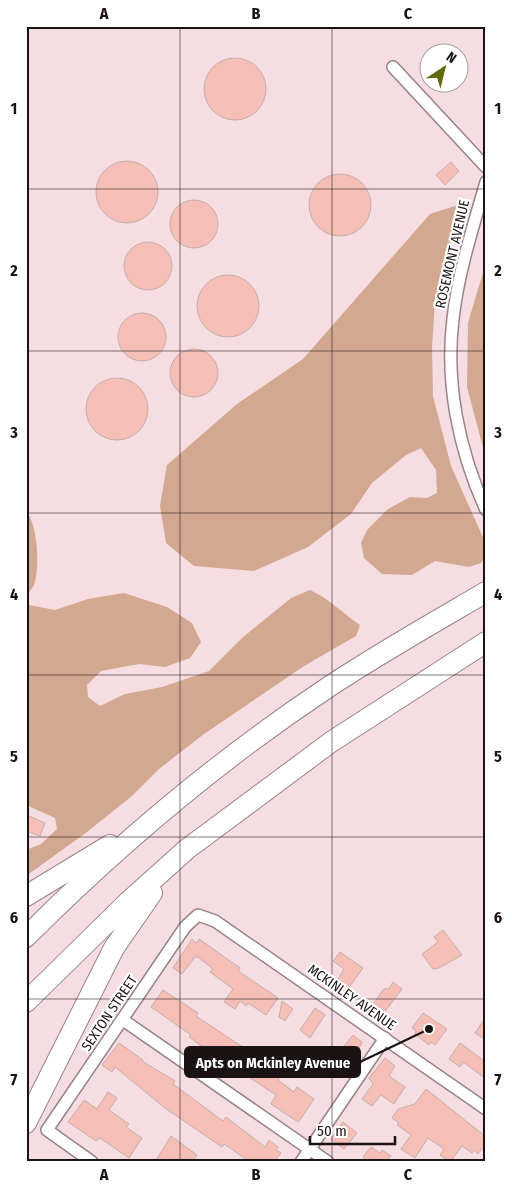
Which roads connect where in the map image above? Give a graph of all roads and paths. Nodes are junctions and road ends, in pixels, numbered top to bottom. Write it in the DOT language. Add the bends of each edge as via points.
graph roads {
  1 [pos="393,67"];
  2 [pos="486,167"];
  3 [pos="486,182"];
  4 [pos="486,510"];
  5 [pos="486,592"];
  6 [pos="486,642"];
  7 [pos="148,822"];
  8 [pos="199,840"];
  9 [pos="26,896"];
  10 [pos="198,915"];
  11 [pos="26,937"];
  12 [pos="26,1002"];
  13 [pos="123,1020"];
  14 [pos="385,1038"];
  15 [pos="486,1109"];
  16 [pos="26,1123"];
  17 [pos="310,1149"];
  18 [pos="92,1162"];
  19 [pos="301,1162"];
  20 [pos="328,1162"];
  1 -- 2 [label="street"];
  3 -- 4 [label="street, ROSEMONT AVENUE" via="463,264 451,345 457,420 470,473"];
  5 -- 7 [label="highway" via="309,700"];
  6 -- 8 [label="highway" via="331,742"];
  7 -- 9 [label="highway"];
  7 -- 11 [label="highway"];
  8 -- 12 [label="highway" via="128,902"];
  8 -- 16 [label="highway" via="143,905 119,940"];
  10 -- 13 [label="street, SEXTON STREET" via="185,927"];
  10 -- 14 [label="street, MCKINLEY AVENUE" via="215,921"];
  13 -- 17 [label="street"];
  13 -- 18 [label="street, SEXTON STREET" via="47,1130"];
  14 -- 15 [label="street, MCKINLEY AVENUE"];
  14 -- 17 [label="street"];
  17 -- 19 [label="street"];
  17 -- 20 [label="street"];
}
